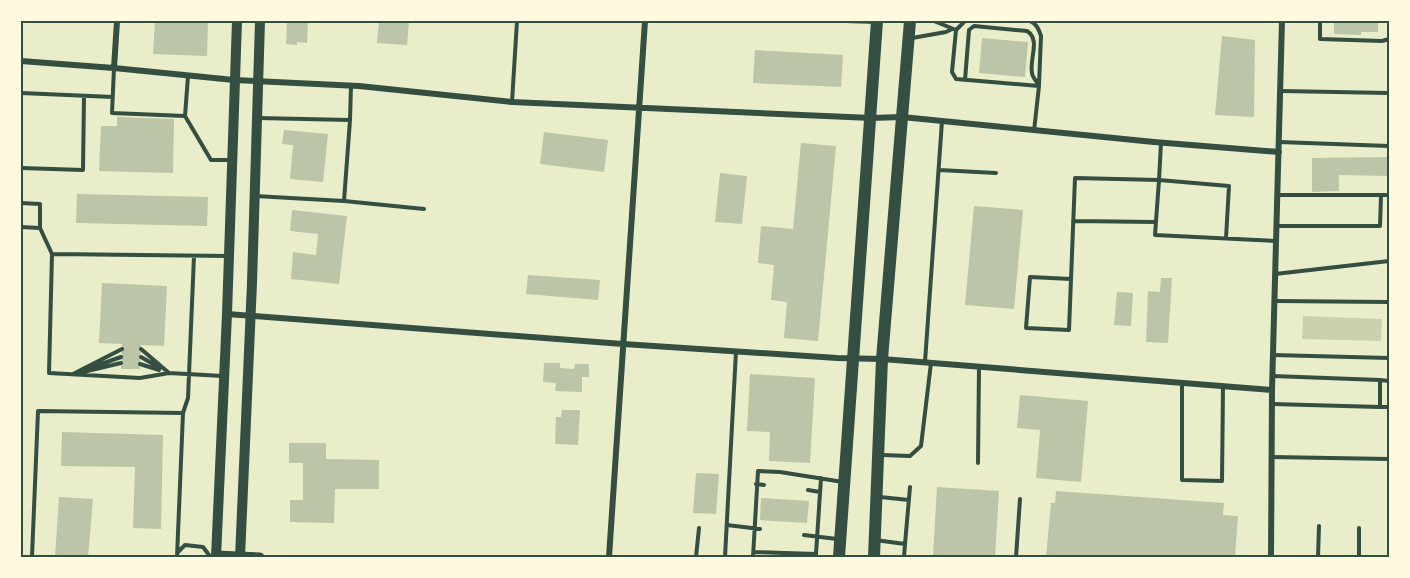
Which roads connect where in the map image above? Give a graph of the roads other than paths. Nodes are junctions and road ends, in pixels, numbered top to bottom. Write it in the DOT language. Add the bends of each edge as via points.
graph roads {
  1 [pos="117,21"];
  2 [pos="237,21"];
  3 [pos="260,21"];
  4 [pos="517,21"];
  5 [pos="645,21"];
  6 [pos="846,21"];
  7 [pos="910,21"];
  8 [pos="934,21"];
  9 [pos="965,21"];
  10 [pos="1030,21"];
  11 [pos="1282,21"];
  12 [pos="1320,21"];
  13 [pos="877,22"];
  14 [pos="954,29"];
  15 [pos="908,38"];
  16 [pos="1389,39"];
  17 [pos="21,62"];
  18 [pos="114,68"];
  19 [pos="188,75"];
  20 [pos="234,80"];
  21 [pos="965,80"];
  22 [pos="258,81"];
  23 [pos="351,86"];
  24 [pos="1040,86"];
  25 [pos="1281,92"];
  26 [pos="21,93"];
  27 [pos="1389,93"];
  28 [pos="84,96"];
  29 [pos="113,97"];
  30 [pos="512,102"];
  31 [pos="639,107"];
  32 [pos="184,116"];
  33 [pos="902,117"];
  34 [pos="257,118"];
  35 [pos="871,118"];
  36 [pos="350,120"];
  37 [pos="942,121"];
  38 [pos="1034,130"];
  39 [pos="1279,142"];
  40 [pos="1161,143"];
  41 [pos="1389,146"];
  42 [pos="1279,152"];
  43 [pos="232,160"];
  44 [pos="21,168"];
  45 [pos="939,170"];
  46 [pos="996,173"];
  47 [pos="1159,180"];
  48 [pos="1278,195"];
  49 [pos="1381,195"];
  50 [pos="1389,195"];
  51 [pos="255,196"];
  52 [pos="344,201"];
  53 [pos="21,204"];
  54 [pos="424,209"];
  55 [pos="1073,221"];
  56 [pos="1156,222"];
  57 [pos="1277,226"];
  58 [pos="21,227"];
  59 [pos="40,228"];
  60 [pos="1226,238"];
  61 [pos="1276,241"];
  62 [pos="52,254"];
  63 [pos="194,256"];
  64 [pos="229,256"];
  65 [pos="1389,261"];
  66 [pos="1275,274"];
  67 [pos="1071,279"];
  68 [pos="1274,301"];
  69 [pos="1389,302"];
  70 [pos="227,314"];
  71 [pos="250,316"];
  72 [pos="623,344"];
  73 [pos="122,349"];
  74 [pos="141,349"];
  75 [pos="736,351"];
  76 [pos="1273,355"];
  77 [pos="121,357"];
  78 [pos="141,357"];
  79 [pos="1389,358"];
  80 [pos="853,359"];
  81 [pos="882,359"];
  82 [pos="121,363"];
  83 [pos="928,363"];
  84 [pos="140,364"];
  85 [pos="979,367"];
  86 [pos="169,373"];
  87 [pos="190,373"];
  88 [pos="72,374"];
  89 [pos="224,376"];
  90 [pos="1272,376"];
  91 [pos="1380,380"];
  92 [pos="1389,381"];
  93 [pos="1182,384"];
  94 [pos="1223,387"];
  95 [pos="1272,390"];
  96 [pos="1271,404"];
  97 [pos="1380,407"];
  98 [pos="1389,407"];
  99 [pos="183,413"];
  100 [pos="878,454"];
  101 [pos="1271,457"];
  102 [pos="1389,459"];
  103 [pos="978,463"];
  104 [pos="821,478"];
  105 [pos="844,482"];
  106 [pos="756,484"];
  107 [pos="764,485"];
  108 [pos="910,487"];
  109 [pos="808,490"];
  110 [pos="820,492"];
  111 [pos="876,496"];
  112 [pos="1020,499"];
  113 [pos="909,500"];
  114 [pos="727,525"];
  115 [pos="1318,526"];
  116 [pos="699,528"];
  117 [pos="1359,528"];
  118 [pos="754,529"];
  119 [pos="760,529"];
  120 [pos="804,535"];
  121 [pos="818,537"];
  122 [pos="841,539"];
  123 [pos="875,540"];
  124 [pos="905,544"];
  125 [pos="754,554"];
  126 [pos="177,555"];
  127 [pos="212,556"];
  128 [pos="32,557"];
  129 [pos="182,557"];
  130 [pos="240,557"];
  131 [pos="260,557"];
  132 [pos="609,557"];
  133 [pos="696,557"];
  134 [pos="725,557"];
  135 [pos="839,557"];
  136 [pos="874,557"];
  137 [pos="904,557"];
  138 [pos="1016,557"];
  139 [pos="1271,557"];
  140 [pos="1318,557"];
  141 [pos="1359,557"];
  1 -- 18 [label="street"];
  2 -- 20 [label="main road"];
  3 -- 22 [label="main road"];
  4 -- 30 [label="lane"];
  5 -- 31 [label="street"];
  6 -- 13 [label="lane"];
  7 -- 15 [label="main road"];
  8 -- 14 [label="lane"];
  9 -- 14 [label="lane"];
  10 -- 24 [label="lane" via="1041,36"];
  11 -- 25 [label="street"];
  12 -- 16 [label="lane" via="1320,39"];
  13 -- 35 [label="main road"];
  14 -- 15 [label="lane"];
  14 -- 21 [label="lane" via="952,72 956,79"];
  15 -- 33 [label="main road"];
  17 -- 18 [label="street"];
  18 -- 19 [label="street"];
  18 -- 29 [label="lane"];
  19 -- 20 [label="street"];
  19 -- 32 [label="lane"];
  20 -- 22 [label="street"];
  20 -- 43 [label="main road"];
  21 -- 24 [label="lane"];
  21 -- 24 [label="lane" via="969,30 974,26 1032,34 1032,74"];
  22 -- 23 [label="street"];
  22 -- 34 [label="main road"];
  23 -- 30 [label="street"];
  23 -- 36 [label="lane"];
  24 -- 38 [label="lane"];
  25 -- 27 [label="lane"];
  25 -- 39 [label="street"];
  26 -- 28 [label="lane"];
  28 -- 29 [label="lane"];
  28 -- 44 [label="lane" via="83,170"];
  29 -- 32 [label="lane" via="112,113"];
  30 -- 31 [label="street"];
  31 -- 35 [label="street"];
  31 -- 72 [label="street"];
  32 -- 43 [label="lane" via="211,159"];
  33 -- 35 [label="street"];
  33 -- 37 [label="street"];
  33 -- 81 [label="main road"];
  34 -- 36 [label="lane"];
  34 -- 51 [label="main road"];
  35 -- 80 [label="main road"];
  36 -- 52 [label="lane"];
  37 -- 38 [label="street"];
  37 -- 45 [label="lane"];
  38 -- 40 [label="street"];
  39 -- 41 [label="lane"];
  39 -- 42 [label="street"];
  40 -- 42 [label="street"];
  40 -- 47 [label="lane"];
  42 -- 48 [label="street"];
  43 -- 64 [label="main road"];
  45 -- 46 [label="lane"];
  45 -- 83 [label="lane"];
  47 -- 55 [label="lane" via="1075,178"];
  47 -- 56 [label="lane"];
  47 -- 60 [label="lane" via="1229,186"];
  48 -- 49 [label="lane"];
  48 -- 57 [label="street"];
  49 -- 50 [label="lane"];
  49 -- 57 [label="lane" via="1380,226"];
  51 -- 52 [label="lane"];
  51 -- 71 [label="main road"];
  52 -- 54 [label="lane"];
  53 -- 59 [label="lane" via="40,204"];
  55 -- 56 [label="lane"];
  55 -- 67 [label="lane"];
  56 -- 60 [label="lane" via="1155,235"];
  57 -- 61 [label="street"];
  58 -- 59 [label="lane"];
  59 -- 62 [label="lane"];
  60 -- 61 [label="lane"];
  61 -- 66 [label="street"];
  62 -- 63 [label="lane"];
  62 -- 88 [label="lane" via="49,373"];
  63 -- 64 [label="lane"];
  63 -- 87 [label="lane"];
  64 -- 70 [label="main road"];
  65 -- 66 [label="lane"];
  66 -- 68 [label="street"];
  67 -- 67 [label="lane" via="1069,330 1026,328 1030,278"];
  68 -- 69 [label="lane"];
  68 -- 76 [label="street"];
  70 -- 71 [label="street"];
  70 -- 89 [label="main road"];
  71 -- 72 [label="street"];
  71 -- 130 [label="main road"];
  72 -- 75 [label="street"];
  72 -- 132 [label="street"];
  73 -- 88 [label="lane"];
  74 -- 86 [label="lane"];
  75 -- 80 [label="street"];
  75 -- 114 [label="lane"];
  76 -- 79 [label="lane"];
  76 -- 90 [label="street"];
  77 -- 88 [label="lane"];
  78 -- 86 [label="lane"];
  80 -- 81 [label="street"];
  80 -- 105 [label="main road"];
  81 -- 83 [label="street"];
  81 -- 100 [label="main road"];
  82 -- 88 [label="lane"];
  83 -- 85 [label="street"];
  83 -- 100 [label="lane" via="921,446 910,456"];
  84 -- 86 [label="lane"];
  85 -- 93 [label="street"];
  85 -- 103 [label="lane"];
  86 -- 87 [label="lane"];
  86 -- 88 [label="lane" via="140,378"];
  87 -- 89 [label="lane"];
  87 -- 99 [label="lane"];
  89 -- 127 [label="main road"];
  90 -- 91 [label="lane"];
  90 -- 95 [label="street"];
  91 -- 92 [label="lane"];
  91 -- 97 [label="lane"];
  93 -- 94 [label="street"];
  93 -- 94 [label="lane" via="1182,480 1222,482"];
  94 -- 95 [label="street"];
  95 -- 96 [label="street"];
  96 -- 97 [label="lane"];
  96 -- 101 [label="street"];
  97 -- 98 [label="lane"];
  99 -- 126 [label="lane"];
  99 -- 128 [label="lane" via="38,411"];
  100 -- 111 [label="main road"];
  101 -- 102 [label="lane"];
  101 -- 139 [label="street"];
  104 -- 105 [label="lane"];
  104 -- 106 [label="lane" via="758,471"];
  104 -- 110 [label="lane"];
  105 -- 122 [label="main road"];
  106 -- 107 [label="lane"];
  106 -- 118 [label="lane"];
  108 -- 113 [label="lane"];
  109 -- 110 [label="lane"];
  110 -- 121 [label="lane"];
  111 -- 113 [label="lane"];
  111 -- 123 [label="main road"];
  112 -- 138 [label="lane"];
  113 -- 124 [label="lane"];
  114 -- 118 [label="lane"];
  114 -- 134 [label="lane"];
  115 -- 140 [label="lane"];
  116 -- 133 [label="lane"];
  117 -- 141 [label="lane"];
  118 -- 119 [label="lane"];
  118 -- 125 [label="lane"];
  120 -- 121 [label="lane"];
  121 -- 122 [label="lane"];
  121 -- 125 [label="lane" via="816,554"];
  122 -- 135 [label="main road"];
  123 -- 124 [label="lane"];
  123 -- 136 [label="main road"];
  124 -- 137 [label="lane"];
  126 -- 127 [label="lane" via="185,545 203,547"];
  126 -- 129 [label="lane"];
  127 -- 130 [label="street"];
  130 -- 131 [label="street"];
}
